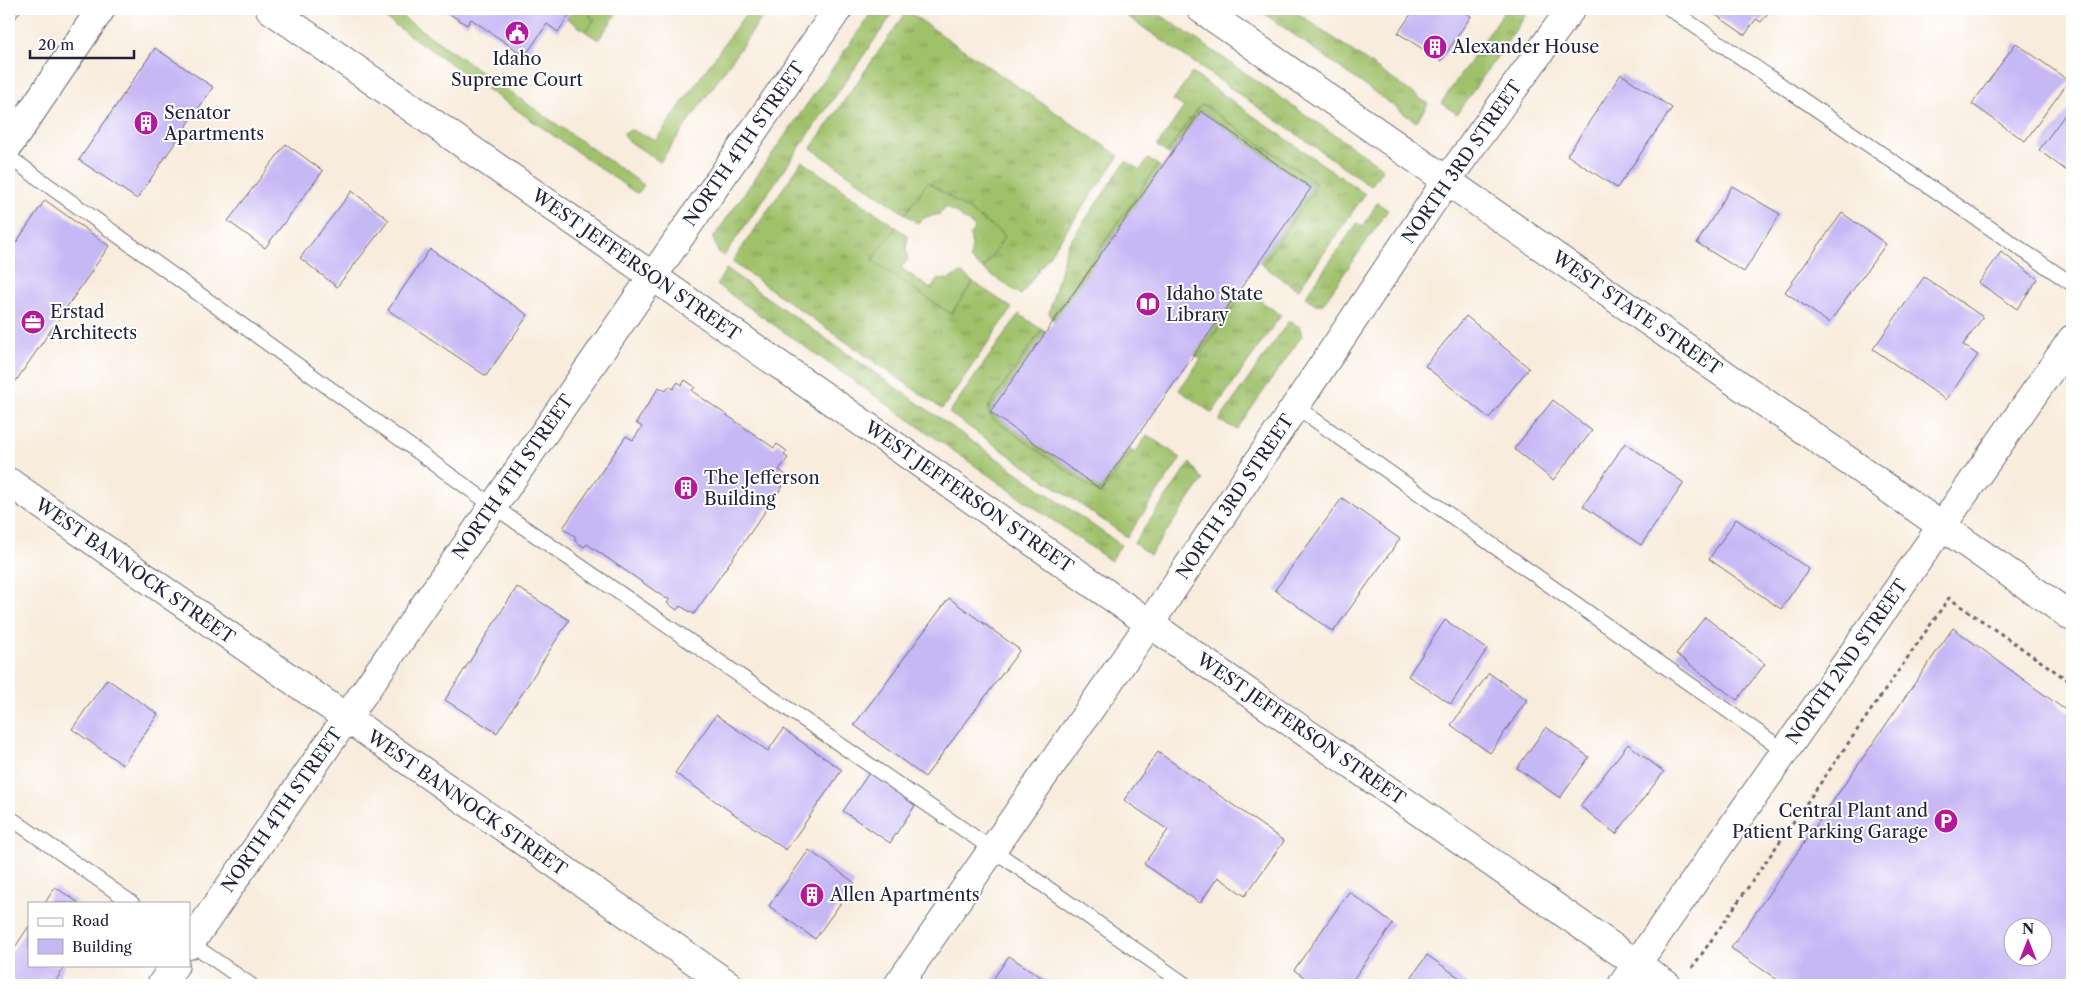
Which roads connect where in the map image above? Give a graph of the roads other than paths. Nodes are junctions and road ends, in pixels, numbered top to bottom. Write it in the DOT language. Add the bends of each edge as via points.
graph roads {
  1 [pos="101,9"];
  2 [pos="270,9"];
  3 [pos="838,9"];
  4 [pos="1201,9"];
  5 [pos="1572,9"];
  6 [pos="1670,9"];
  7 [pos="9,145"];
  8 [pos="9,156"];
  9 [pos="1447,180"];
  10 [pos="652,277"];
  11 [pos="2072,284"];
  12 [pos="2068,353"];
  13 [pos="1295,406"];
  14 [pos="9,482"];
  15 [pos="493,506"];
  16 [pos="1942,526"];
  17 [pos="2072,617"];
  18 [pos="1150,623"];
  19 [pos="346,718"];
  20 [pos="1785,751"];
  21 [pos="9,817"];
  22 [pos="992,849"];
  23 [pos="131,902"];
  24 [pos="190,942"];
  25 [pos="190,944"];
  26 [pos="174,966"];
  27 [pos="1629,975"];
  28 [pos="1678,978"];
  29 [pos="161,985"];
  30 [pos="250,985"];
  31 [pos="729,985"];
  32 [pos="898,985"];
  33 [pos="1186,985"];
  1 -- 7 [label="street"];
  2 -- 10 [label="street, WEST JEFFERSON STREET"];
  3 -- 10 [label="street, NORTH 4TH STREET"];
  4 -- 9 [label="street, WEST STATE STREET"];
  5 -- 9 [label="street, NORTH 3RD STREET"];
  6 -- 11 [label="lane"];
  8 -- 15 [label="lane"];
  9 -- 13 [label="street, NORTH 3RD STREET"];
  9 -- 16 [label="street, WEST STATE STREET"];
  10 -- 15 [label="street, NORTH 4TH STREET"];
  10 -- 18 [label="street, WEST JEFFERSON STREET"];
  12 -- 16 [label="street, NORTH 2ND STREET"];
  13 -- 18 [label="street, NORTH 3RD STREET"];
  13 -- 20 [label="lane"];
  14 -- 19 [label="street, WEST BANNOCK STREET"];
  15 -- 19 [label="street, NORTH 4TH STREET"];
  15 -- 22 [label="lane"];
  16 -- 17 [label="street, WEST STATE STREET"];
  16 -- 20 [label="street, NORTH 2ND STREET"];
  18 -- 22 [label="street, NORTH 3RD STREET"];
  18 -- 27 [label="street, WEST JEFFERSON STREET"];
  19 -- 24 [label="street, NORTH 4TH STREET"];
  19 -- 31 [label="street, WEST BANNOCK STREET"];
  20 -- 27 [label="street, NORTH 2ND STREET"];
  21 -- 23 [label="lane"];
  22 -- 32 [label="street, NORTH 3RD STREET"];
  22 -- 33 [label="lane"];
  25 -- 30 [label="lane"];
  26 -- 29 [label="street"];
  27 -- 28 [label="street, WEST JEFFERSON STREET"];
}
